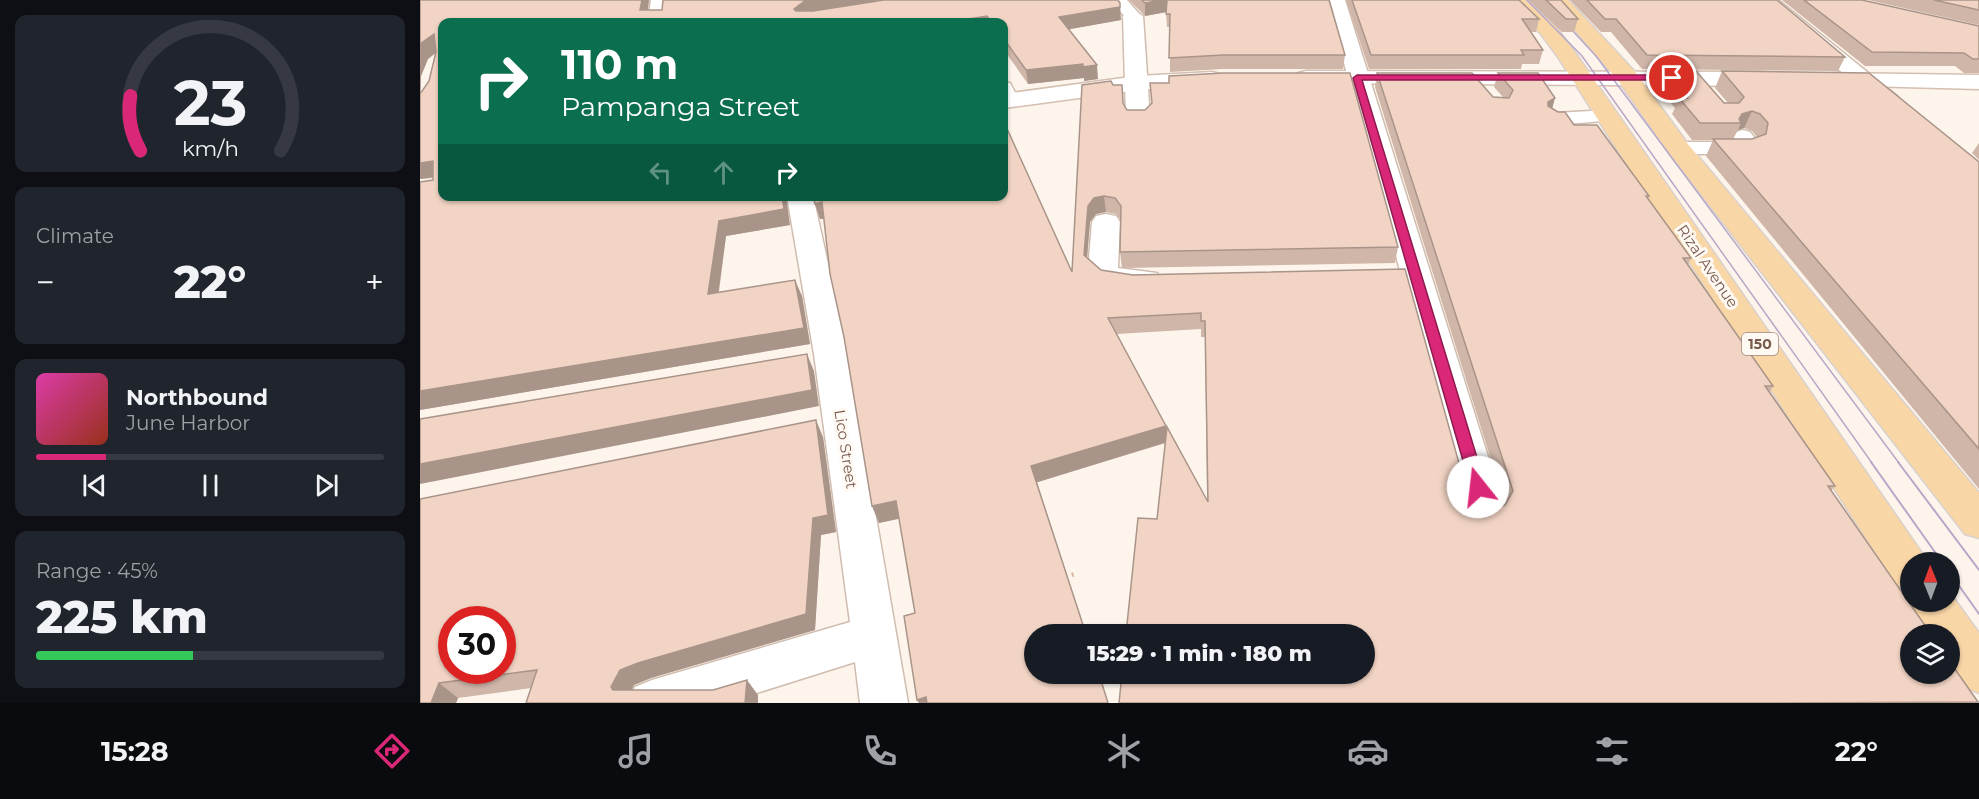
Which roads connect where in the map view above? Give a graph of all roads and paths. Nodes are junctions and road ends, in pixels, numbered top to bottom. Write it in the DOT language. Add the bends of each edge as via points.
graph roads {
  1 [pos="660,0"];
  2 [pos="1118,0"];
  3 [pos="1336,0"];
  4 [pos="1514,0"];
  5 [pos="1558,0"];
  6 [pos="1767,0"];
  7 [pos="1133,16"];
  8 [pos="658,18"];
  9 [pos="1234,78"];
  10 [pos="1290,78"];
  11 [pos="1357,78"];
  12 [pos="1582,78"];
  13 [pos="1628,78"];
  14 [pos="1694,78"];
  15 [pos="1474,79"];
  16 [pos="1783,79"];
  17 [pos="1817,80"];
  18 [pos="1863,81"];
  19 [pos="1979,82"];
  20 [pos="1138,83"];
  21 [pos="1008,96"];
  22 [pos="1709,96"];
  23 [pos="1490,97"];
  24 [pos="1608,116"];
  25 [pos="1908,117"];
  26 [pos="1138,118"];
  27 [pos="1555,119"];
  28 [pos="1743,136"];
  29 [pos="1678,148"];
  30 [pos="801,201"];
  31 [pos="1107,222"];
  32 [pos="1169,280"];
  33 [pos="831,354"];
  34 [pos="796,360"];
  35 [pos="1484,508"];
  36 [pos="1979,522"];
  37 [pos="1900,555"];
  38 [pos="1075,574"];
  39 [pos="1054,581"];
  40 [pos="1938,612"];
  41 [pos="874,634"];
  42 [pos="1979,671"];
  43 [pos="652,703"];
  44 [pos="884,703"];
  1 -- 8 [label="street"];
  2 -- 7 [label="lane"];
  3 -- 11 [label="street"];
  4 -- 12 [label="main road, Rizal Avenue / 150" via="1548,30"];
  5 -- 13 [label="main road"];
  6 -- 18 [label="street"];
  7 -- 20 [label="street"];
  9 -- 20 [label="street"];
  10 -- 11 [label="street"];
  11 -- 15 [label="street"];
  11 -- 35 [label="street" via="1402,274"];
  12 -- 13 [label="street"];
  12 -- 15 [label="street"];
  12 -- 24 [label="main road, Rizal Avenue / 150"];
  13 -- 14 [label="street"];
  13 -- 29 [label="main road"];
  14 -- 16 [label="street"];
  14 -- 22 [label="lane"];
  15 -- 23 [label="lane"];
  17 -- 18 [label="street"];
  18 -- 19 [label="street"];
  18 -- 25 [label="street"];
  20 -- 21 [label="street"];
  20 -- 26 [label="street"];
  24 -- 27 [label="lane"];
  24 -- 37 [label="main road, Rizal Avenue / 150"];
  28 -- 29 [label="lane" via="1748,146 1743,148"];
  29 -- 36 [label="main road"];
  30 -- 33 [label="street, Lico Street"];
  31 -- 32 [label="street" via="1103,271 1108,276"];
  33 -- 34 [label="street"];
  33 -- 41 [label="street, Lico Street" via="824,421"];
  38 -- 39 [label="path"];
  40 -- 42 [label="main road"];
  41 -- 43 [label="street"];
  41 -- 44 [label="street, Lico Street"];
}
